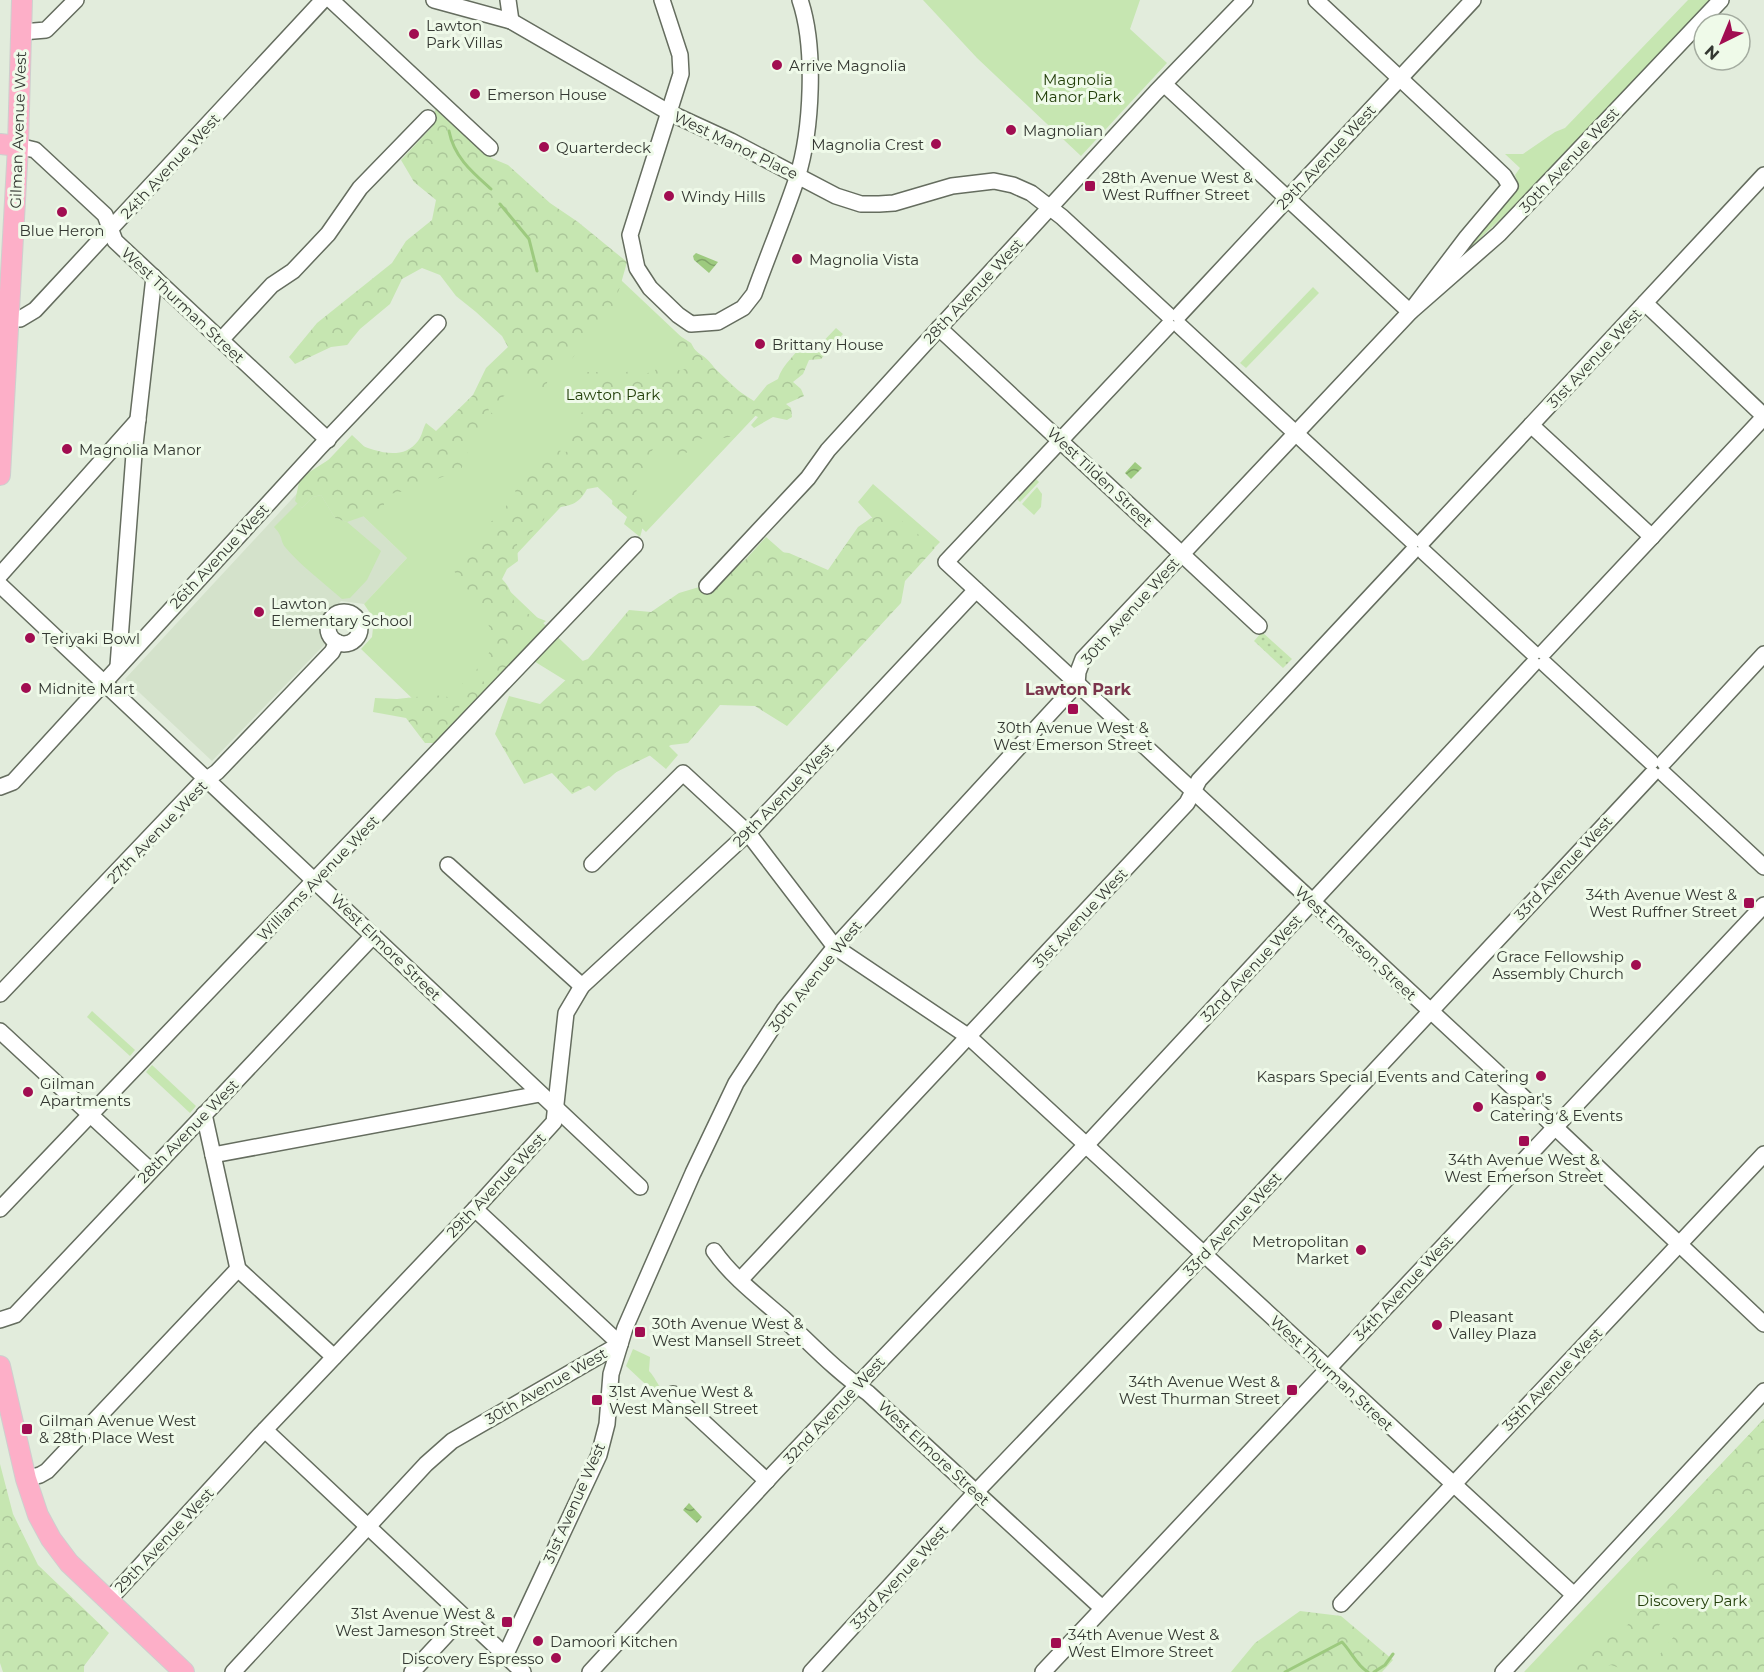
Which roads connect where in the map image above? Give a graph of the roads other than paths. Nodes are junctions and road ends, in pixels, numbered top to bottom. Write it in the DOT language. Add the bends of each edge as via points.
graph roads {
  1 [pos="22,0"];
  2 [pos="76,0"];
  3 [pos="323,0"];
  4 [pos="331,0"];
  5 [pos="435,0"];
  6 [pos="508,0"];
  7 [pos="662,0"];
  8 [pos="800,0"];
  9 [pos="1245,0"];
  10 [pos="1316,0"];
  11 [pos="1473,0"];
  12 [pos="1721,0"];
  13 [pos="511,21"];
  14 [pos="22,32"];
  15 [pos="1400,77"];
  16 [pos="1164,84"];
  17 [pos="670,113"];
  18 [pos="428,118"];
  19 [pos="9,145"];
  20 [pos="490,148"];
  21 [pos="798,175"];
  22 [pos="1764,176"];
  23 [pos="1287,199"];
  24 [pos="1050,208"];
  25 [pos="111,230"];
  26 [pos="154,278"];
  27 [pos="1645,303"];
  28 [pos="1410,312"];
  29 [pos="9,318"];
  30 [pos="1174,320"];
  31 [pos="438,323"];
  32 [pos="939,328"];
  33 [pos="220,340"];
  34 [pos="1764,416"];
  35 [pos="138,420"];
  36 [pos="1531,425"];
  37 [pos="1295,434"];
  38 [pos="327,440"];
  39 [pos="1061,441"];
  40 [pos="0,475"];
  41 [pos="1652,537"];
  42 [pos="635,545"];
  43 [pos="1418,546"];
  44 [pos="1182,553"];
  45 [pos="946,562"];
  46 [pos="0,575"];
  47 [pos="0,585"];
  48 [pos="706,586"];
  49 [pos="976,590"];
  50 [pos="1259,627"];
  51 [pos="337,642"];
  52 [pos="1764,654"];
  53 [pos="1539,658"];
  54 [pos="118,666"];
  55 [pos="105,682"];
  56 [pos="1077,684"];
  57 [pos="1658,768"];
  58 [pos="208,779"];
  59 [pos="0,787"];
  60 [pos="1193,792"];
  61 [pos="748,833"];
  62 [pos="592,864"];
  63 [pos="448,865"];
  64 [pos="1764,867"];
  65 [pos="316,880"];
  66 [pos="1311,903"];
  67 [pos="1764,905"];
  68 [pos="372,936"];
  69 [pos="835,947"];
  70 [pos="582,986"];
  71 [pos="0,994"];
  72 [pos="1429,1011"];
  73 [pos="0,1031"];
  74 [pos="969,1037"];
  75 [pos="540,1094"];
  76 [pos="556,1109"];
  77 [pos="90,1114"];
  78 [pos="204,1114"];
  79 [pos="1554,1128"];
  80 [pos="1086,1145"];
  81 [pos="1764,1154"];
  82 [pos="213,1155"];
  83 [pos="150,1170"];
  84 [pos="640,1186"];
  85 [pos="0,1209"];
  86 [pos="475,1209"];
  87 [pos="1680,1245"];
  88 [pos="714,1251"];
  89 [pos="1204,1254"];
  90 [pos="238,1269"];
  91 [pos="740,1280"];
  92 [pos="0,1320"];
  93 [pos="1764,1324"];
  94 [pos="620,1344"];
  95 [pos="334,1357"];
  96 [pos="0,1366"];
  97 [pos="1328,1368"];
  98 [pos="857,1385"];
  99 [pos="1764,1391"];
  100 [pos="673,1394"];
  101 [pos="265,1430"];
  102 [pos="26,1479"];
  103 [pos="767,1481"];
  104 [pos="1453,1484"];
  105 [pos="976,1492"];
  106 [pos="367,1528"];
  107 [pos="1574,1595"];
  108 [pos="108,1601"];
  109 [pos="1341,1604"];
  110 [pos="1102,1608"];
  111 [pos="463,1617"];
  112 [pos="505,1656"];
  113 [pos="184,1672"];
  114 [pos="233,1672"];
  115 [pos="412,1672"];
  116 [pos="523,1672"];
  117 [pos="590,1672"];
  118 [pos="811,1672"];
  119 [pos="1043,1672"];
  120 [pos="1503,1672"];
  1 -- 14 [label="main road, Gilman Avenue West"];
  2 -- 14 [label="street" via="46,30"];
  3 -- 25 [label="street, 24th Avenue West"];
  4 -- 20 [label="street"];
  5 -- 13 [label="street, West Manor Place"];
  6 -- 13 [label="street"];
  7 -- 17 [label="street" via="680,55 681,74"];
  8 -- 21 [label="street" via="809,45 810,90"];
  9 -- 16 [label="street, 28th Avenue West"];
  10 -- 15 [label="street"];
  11 -- 15 [label="street, 29th Avenue West"];
  12 -- 28 [label="street, 30th Avenue West" via="1499,234"];
  13 -- 17 [label="street, West Manor Place"];
  14 -- 19 [label="main road, Gilman Avenue West"];
  15 -- 23 [label="street, 29th Avenue West"];
  15 -- 28 [label="street, 30th Avenue West" via="1510,186"];
  16 -- 23 [label="street"];
  16 -- 24 [label="street, 28th Avenue West"];
  17 -- 21 [label="street, West Manor Place"];
  17 -- 21 [label="street" via="630,235 637,268 650,288 691,324 718,322 743,308 754,294"];
  18 -- 33 [label="street" via="360,188 328,234"];
  19 -- 25 [label="street, West Thurman Street" via="35,150 105,215"];
  19 -- 29 [label="main road, Gilman Avenue West"];
  21 -- 24 [label="street, West Manor Place" via="836,196 861,204 894,203 952,186 994,181 1013,185"];
  22 -- 27 [label="street, 31st Avenue West"];
  23 -- 28 [label="street"];
  23 -- 30 [label="street, 29th Avenue West"];
  24 -- 30 [label="street, West Manor Place"];
  24 -- 32 [label="street, 28th Avenue West"];
  25 -- 26 [label="street, West Thurman Street" via="115,241"];
  25 -- 29 [label="street, 24th Avenue West" via="35,310 20,319"];
  26 -- 33 [label="street, West Thurman Street"];
  26 -- 35 [label="street"];
  27 -- 34 [label="street"];
  27 -- 36 [label="street, 31st Avenue West"];
  28 -- 37 [label="street, 30th Avenue West"];
  29 -- 40 [label="main road, Gilman Avenue West"];
  30 -- 37 [label="street, West Manor Place"];
  30 -- 39 [label="street, 29th Avenue West"];
  31 -- 38 [label="street, 26th Avenue West"];
  32 -- 39 [label="street, West Tilden Street"];
  32 -- 48 [label="street, 28th Avenue West" via="828,450 808,478"];
  33 -- 38 [label="street, West Thurman Street"];
  34 -- 41 [label="street, 32nd Avenue West"];
  35 -- 46 [label="street"];
  35 -- 54 [label="street"];
  36 -- 41 [label="street"];
  36 -- 43 [label="street, 31st Avenue West"];
  37 -- 43 [label="street, West Manor Place"];
  37 -- 44 [label="street, 30th Avenue West"];
  38 -- 54 [label="street, 26th Avenue West"];
  39 -- 44 [label="street, West Tilden Street"];
  39 -- 45 [label="street, 29th Avenue West"];
  41 -- 53 [label="street, 32nd Avenue West"];
  42 -- 65 [label="street, Williams Avenue West"];
  43 -- 53 [label="street, West Manor Place"];
  43 -- 60 [label="street, 31st Avenue West" via="1199,780"];
  44 -- 50 [label="street, West Tilden Street"];
  44 -- 56 [label="street, 30th Avenue West" via="1083,659"];
  45 -- 49 [label="street, West Emerson Street"];
  47 -- 55 [label="street, West Elmore Street"];
  49 -- 56 [label="street, West Emerson Street"];
  49 -- 61 [label="street, 29th Avenue West"];
  51 -- 58 [label="street, 27th Avenue West" via="332,652"];
  52 -- 57 [label="street, 33rd Avenue West"];
  53 -- 57 [label="street, West Manor Place"];
  53 -- 66 [label="street, 32nd Avenue West"];
  54 -- 55 [label="street, 26th Avenue West"];
  55 -- 58 [label="street, West Elmore Street"];
  55 -- 59 [label="street, 26th Avenue West" via="13,782"];
  56 -- 60 [label="street, West Emerson Street"];
  56 -- 69 [label="street, 30th Avenue West"];
  57 -- 64 [label="street, West Manor Place"];
  57 -- 72 [label="street, 33rd Avenue West"];
  58 -- 65 [label="street, West Elmore Street"];
  58 -- 71 [label="street, 27th Avenue West"];
  60 -- 66 [label="street, West Emerson Street"];
  60 -- 74 [label="street, 31st Avenue West"];
  61 -- 62 [label="street, West Thurman Street" via="684,773"];
  61 -- 69 [label="street, West Thurman Street"];
  61 -- 70 [label="street, 29th Avenue West"];
  63 -- 70 [label="street"];
  65 -- 68 [label="street, West Elmore Street"];
  65 -- 77 [label="street, Williams Avenue West"];
  66 -- 72 [label="street, West Emerson Street"];
  66 -- 80 [label="street, 32nd Avenue West"];
  67 -- 79 [label="street, 34th Avenue West"];
  68 -- 75 [label="street, West Elmore Street"];
  68 -- 78 [label="street, 28th Avenue West"];
  69 -- 74 [label="street, West Thurman Street"];
  69 -- 94 [label="street, 30th Avenue West" via="784,1010 736,1083"];
  70 -- 76 [label="street, 29th Avenue West" via="566,1013"];
  72 -- 79 [label="street, West Emerson Street"];
  72 -- 89 [label="street, 33rd Avenue West"];
  73 -- 77 [label="street"];
  74 -- 80 [label="street, West Thurman Street"];
  74 -- 91 [label="street, 31st Avenue West"];
  75 -- 76 [label="street, West Elmore Street"];
  75 -- 82 [label="street"];
  76 -- 84 [label="street, West Elmore Street"];
  76 -- 86 [label="street, 29th Avenue West" via="554,1122"];
  77 -- 83 [label="street"];
  77 -- 85 [label="street, Williams Avenue West"];
  78 -- 82 [label="street"];
  78 -- 83 [label="street, 28th Avenue West"];
  79 -- 87 [label="street, West Emerson Street"];
  79 -- 97 [label="street, 34th Avenue West"];
  80 -- 89 [label="street, West Thurman Street"];
  80 -- 98 [label="street, 32nd Avenue West"];
  81 -- 87 [label="street, 35th Avenue West"];
  82 -- 90 [label="street"];
  83 -- 92 [label="street, 28th Avenue West" via="15,1315"];
  86 -- 94 [label="street"];
  86 -- 95 [label="street, 29th Avenue West"];
  87 -- 93 [label="street, West Emerson Street"];
  87 -- 104 [label="street, 35th Avenue West"];
  88 -- 91 [label="street, West Elmore Street"];
  89 -- 97 [label="street, West Thurman Street"];
  89 -- 105 [label="street, 33rd Avenue West"];
  90 -- 95 [label="street"];
  90 -- 102 [label="street" via="47,1471"];
  91 -- 98 [label="street, West Elmore Street"];
  94 -- 106 [label="street, 30th Avenue West" via="452,1441"];
  94 -- 112 [label="street, 31st Avenue West" via="610,1374 607,1424 598,1455"];
  95 -- 101 [label="street, 29th Avenue West"];
  96 -- 102 [label="main road"];
  97 -- 104 [label="street, West Thurman Street"];
  97 -- 110 [label="street, 34th Avenue West"];
  98 -- 103 [label="street, 32nd Avenue West"];
  98 -- 105 [label="street, West Elmore Street"];
  99 -- 107 [label="street"];
  100 -- 103 [label="street"];
  101 -- 106 [label="street"];
  101 -- 108 [label="street, 29th Avenue West"];
  102 -- 108 [label="main road" via="51,1539"];
  103 -- 117 [label="street, 32nd Avenue West"];
  104 -- 107 [label="street, West Thurman Street"];
  104 -- 109 [label="street, 35th Avenue West"];
  105 -- 110 [label="street, West Elmore Street"];
  105 -- 118 [label="street, 33rd Avenue West"];
  106 -- 111 [label="street"];
  106 -- 114 [label="street, 30th Avenue West"];
  107 -- 120 [label="street"];
  108 -- 113 [label="main road"];
  110 -- 119 [label="street, 34th Avenue West"];
  111 -- 112 [label="street"];
  111 -- 115 [label="street"];
  112 -- 116 [label="street"];
}
